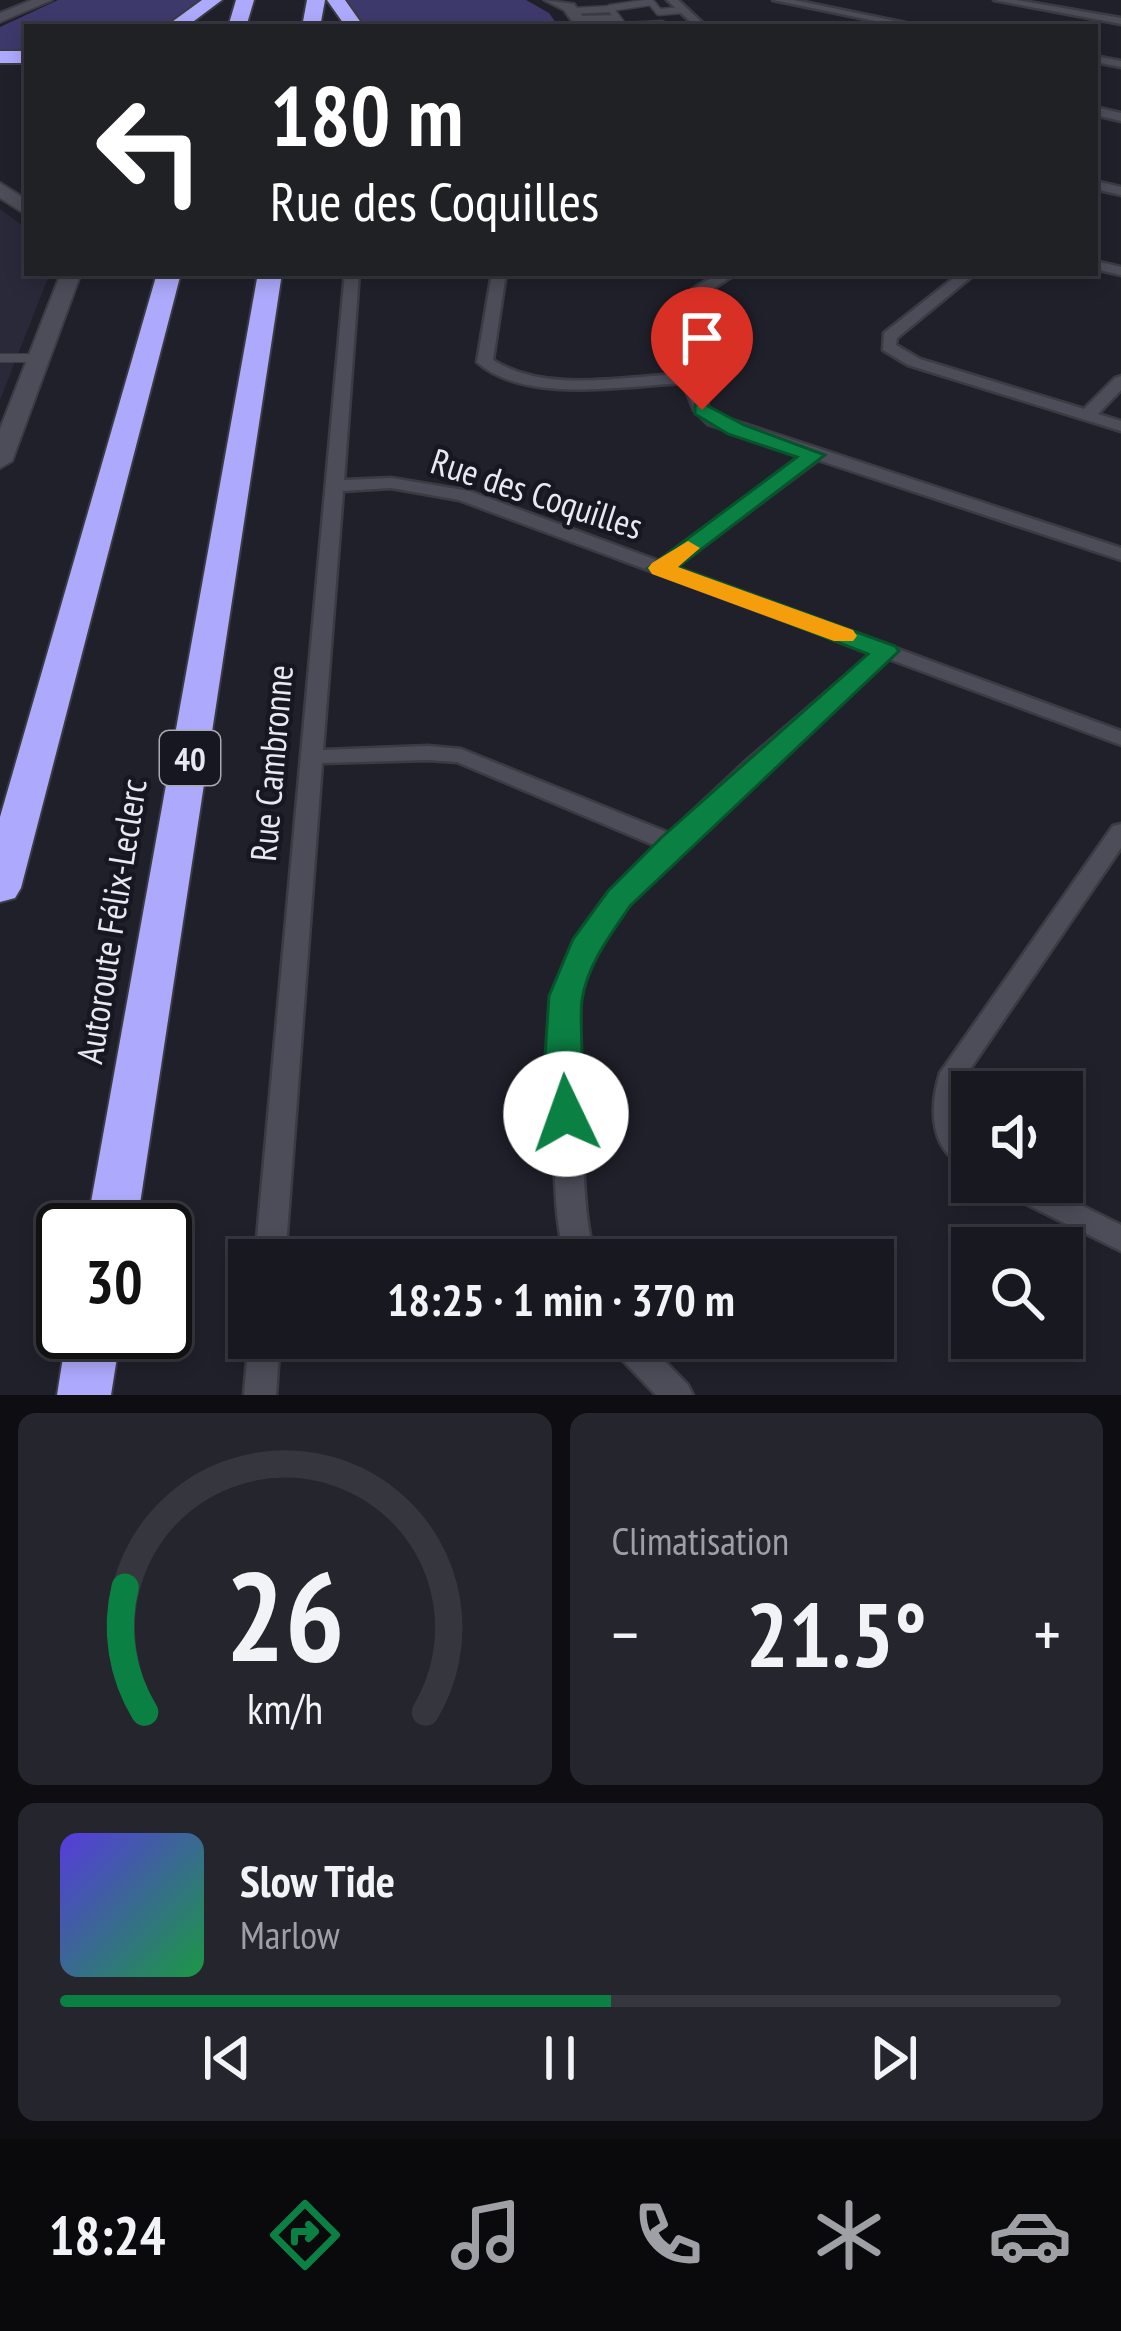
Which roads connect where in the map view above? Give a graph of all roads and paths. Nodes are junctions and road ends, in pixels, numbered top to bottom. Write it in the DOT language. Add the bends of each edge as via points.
graph roads {
  1 [pos="19,0"];
  2 [pos="44,0"];
  3 [pos="213,0"];
  4 [pos="551,0"];
  5 [pos="588,0"];
  6 [pos="671,0"];
  7 [pos="778,0"];
  8 [pos="1000,0"];
  9 [pos="1,10"];
  10 [pos="683,10"];
  11 [pos="577,16"];
  12 [pos="645,17"];
  13 [pos="620,19"];
  14 [pos="661,19"];
  15 [pos="1121,21"];
  16 [pos="178,24"];
  17 [pos="699,24"];
  18 [pos="893,24"];
  19 [pos="69,276"];
  20 [pos="169,276"];
  21 [pos="270,276"];
  22 [pos="352,276"];
  23 [pos="499,276"];
  24 [pos="725,276"];
  25 [pos="965,276"];
  26 [pos="0,358"];
  27 [pos="40,358"];
  28 [pos="690,378"];
  29 [pos="1121,381"];
  30 [pos="1087,415"];
  31 [pos="1121,426"];
  32 [pos="814,455"];
  33 [pos="0,458"];
  34 [pos="334,486"];
  35 [pos="1121,554"];
  36 [pos="660,568"];
  37 [pos="886,651"];
  38 [pos="1121,737"];
  39 [pos="310,757"];
  40 [pos="1121,831"];
  41 [pos="673,844"];
  42 [pos="0,888"];
  43 [pos="954,1071"];
  44 [pos="951,1080"];
  45 [pos="951,1141"];
  46 [pos="115,1203"];
  47 [pos="1050,1203"];
  48 [pos="273,1239"];
  49 [pos="575,1239"];
  50 [pos="1121,1239"];
  51 [pos="90,1359"];
  52 [pos="263,1359"];
  53 [pos="642,1359"];
  54 [pos="84,1395"];
  55 [pos="260,1395"];
  56 [pos="677,1395"];
  1 -- 9 [label="street"];
  2 -- 9 [label="street"];
  3 -- 16 [label="highway"];
  4 -- 11 [label="street"];
  5 -- 11 [label="lane"];
  6 -- 10 [label="street"];
  7 -- 18 [label="street"];
  8 -- 15 [label="street"];
  10 -- 14 [label="lane"];
  10 -- 17 [label="street"];
  11 -- 13 [label="lane"];
  12 -- 14 [label="lane"];
  13 -- 14 [label="lane"];
  13 -- 14 [label="lane" via="651,2"];
  19 -- 27 [label="street"];
  20 -- 42 [label="highway"];
  21 -- 46 [label="highway, Autoroute Félix-Leclerc / 40"];
  22 -- 34 [label="street, Rue Cambronne"];
  23 -- 28 [label="street" via="485,362 493,370 543,382"];
  24 -- 28 [label="street" via="665,323"];
  25 -- 30 [label="street" via="889,336 888,347"];
  26 -- 27 [label="lane"];
  27 -- 33 [label="street"];
  28 -- 32 [label="street" via="714,420"];
  29 -- 30 [label="street"];
  30 -- 31 [label="street"];
  32 -- 35 [label="street"];
  32 -- 36 [label="street"];
  34 -- 36 [label="street, Rue des Coquilles" via="425,486 464,495"];
  34 -- 39 [label="street, Rue Cambronne"];
  36 -- 37 [label="street, Rue des Coquilles"];
  37 -- 38 [label="street, Rue des Coquilles"];
  37 -- 41 [label="street"];
  39 -- 41 [label="street" via="461,756"];
  39 -- 48 [label="street, Rue Cambronne"];
  40 -- 43 [label="street"];
  41 -- 49 [label="street" via="619,898 585,947 566,996 562,1071"];
  44 -- 45 [label="street" via="943,1108"];
  47 -- 50 [label="street"];
  51 -- 54 [label="highway"];
  52 -- 55 [label="street"];
  53 -- 56 [label="street"];
}
